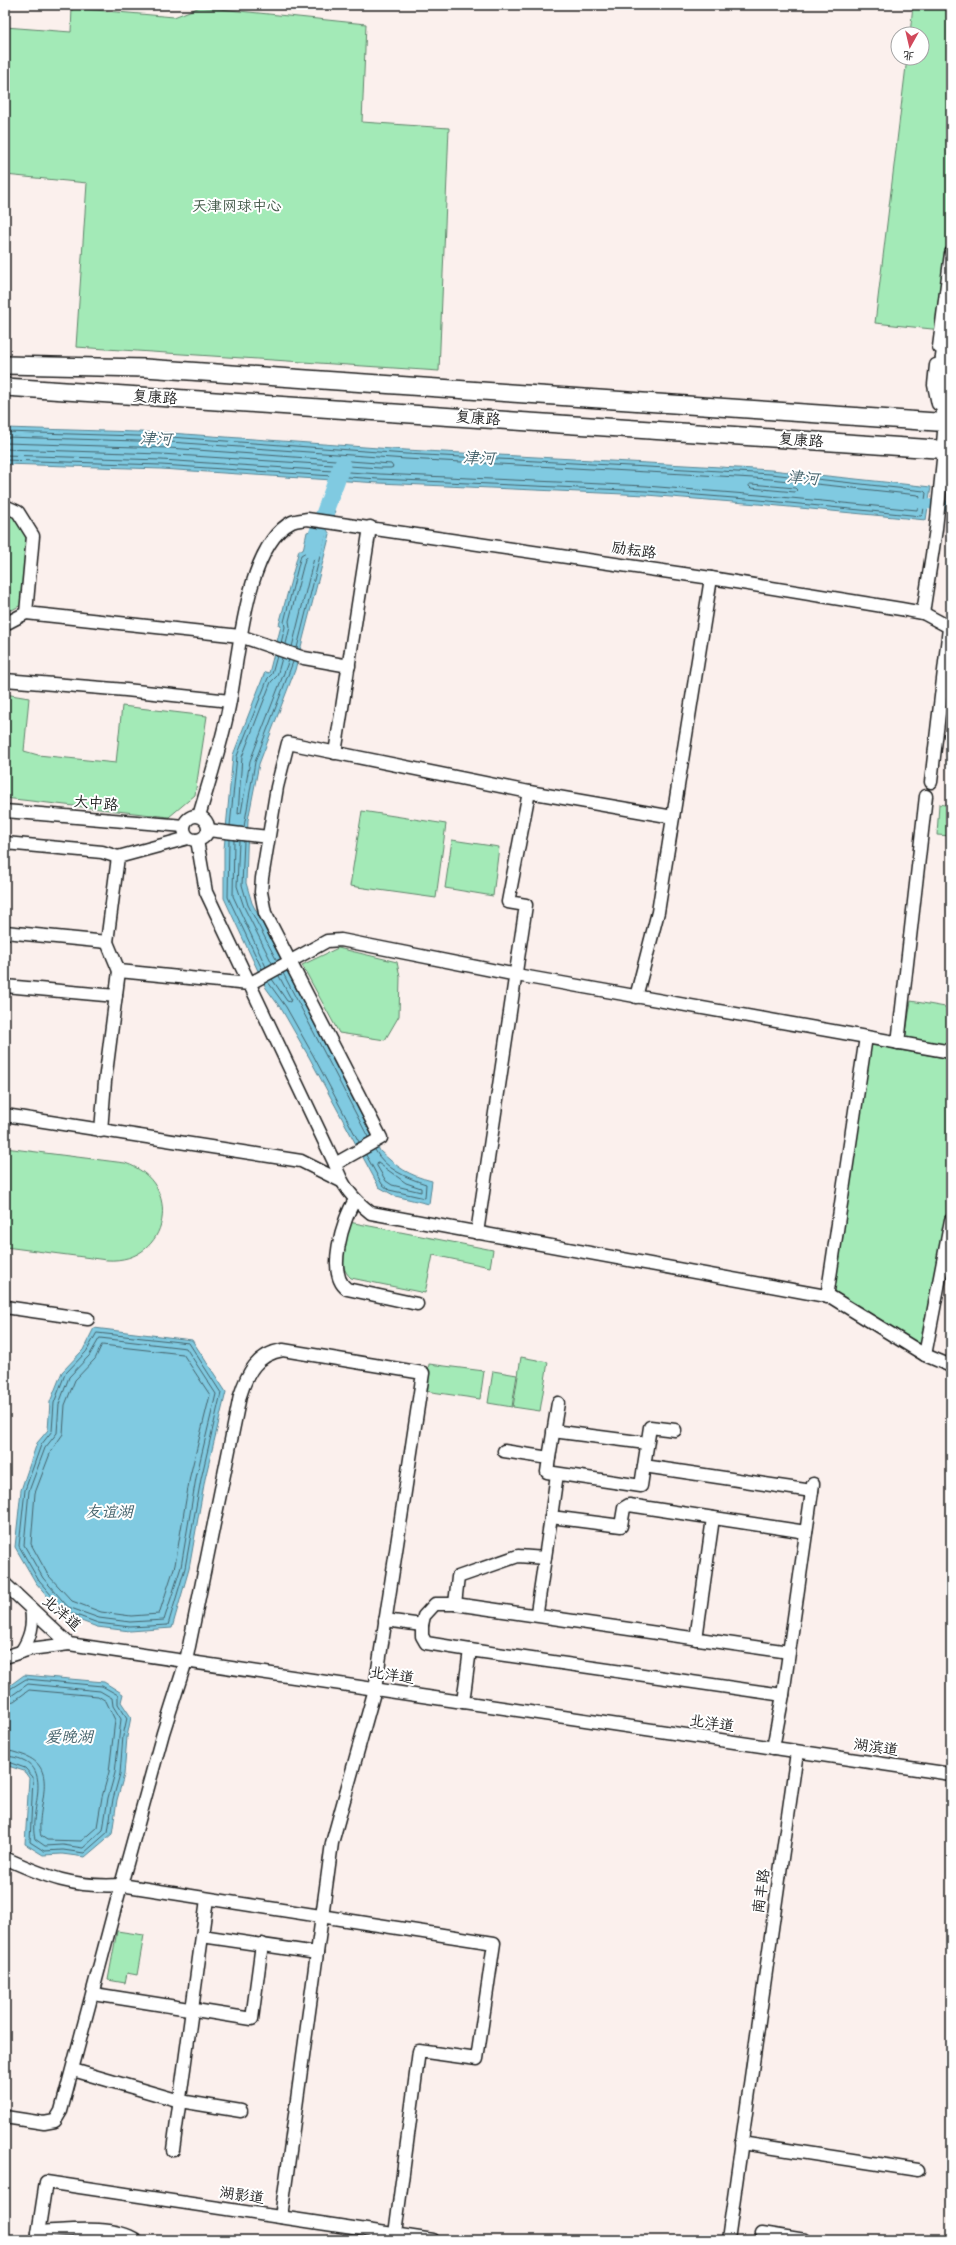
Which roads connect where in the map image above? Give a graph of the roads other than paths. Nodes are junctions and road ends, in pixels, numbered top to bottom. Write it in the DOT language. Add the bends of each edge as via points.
graph roads {
  1 [pos="951,253"];
  2 [pos="951,323"];
  3 [pos="5,365"];
  4 [pos="951,381"];
  5 [pos="5,388"];
  6 [pos="949,427"];
  7 [pos="947,450"];
  8 [pos="5,506"];
  9 [pos="370,527"];
  10 [pos="711,578"];
  11 [pos="26,613"];
  12 [pos="923,613"];
  13 [pos="5,624"];
  14 [pos="950,628"];
  15 [pos="240,636"];
  16 [pos="349,666"];
  17 [pos="5,680"];
  18 [pos="230,701"];
  19 [pos="335,753"];
  20 [pos="932,782"];
  21 [pos="529,792"];
  22 [pos="926,796"];
  23 [pos="5,811"];
  24 [pos="199,816"];
  25 [pos="673,817"];
  26 [pos="208,830"];
  27 [pos="190,835"];
  28 [pos="268,837"];
  29 [pos="5,843"];
  30 [pos="118,857"];
  31 [pos="5,932"];
  32 [pos="107,942"];
  33 [pos="291,960"];
  34 [pos="119,971"];
  35 [pos="515,975"];
  36 [pos="249,984"];
  37 [pos="5,986"];
  38 [pos="116,996"];
  39 [pos="636,997"];
  40 [pos="866,1037"];
  41 [pos="898,1043"];
  42 [pos="951,1052"];
  43 [pos="5,1115"];
  44 [pos="101,1131"];
  45 [pos="335,1164"];
  46 [pos="341,1181"];
  47 [pos="355,1200"];
  48 [pos="951,1220"];
  49 [pos="477,1232"];
  50 [pos="827,1297"];
  51 [pos="417,1304"];
  52 [pos="5,1307"];
  53 [pos="88,1319"];
  54 [pos="925,1355"];
  55 [pos="951,1366"];
  56 [pos="558,1403"];
  57 [pos="675,1430"];
  58 [pos="553,1431"];
  59 [pos="646,1443"];
  60 [pos="504,1451"];
  61 [pos="549,1458"];
  62 [pos="644,1466"];
  63 [pos="557,1474"];
  64 [pos="640,1486"];
  65 [pos="638,1506"];
  66 [pos="551,1517"];
  67 [pos="713,1518"];
  68 [pos="806,1532"];
  69 [pos="544,1558"];
  70 [pos="5,1584"];
  71 [pos="455,1604"];
  72 [pos="31,1609"];
  73 [pos="536,1612"];
  74 [pos="385,1620"];
  75 [pos="422,1625"];
  76 [pos="696,1639"];
  77 [pos="69,1644"];
  78 [pos="470,1650"];
  79 [pos="21,1652"];
  80 [pos="790,1652"];
  81 [pos="5,1657"];
  82 [pos="186,1661"];
  83 [pos="374,1689"];
  84 [pos="784,1695"];
  85 [pos="463,1702"];
  86 [pos="773,1748"];
  87 [pos="796,1752"];
  88 [pos="951,1774"];
  89 [pos="5,1858"];
  90 [pos="121,1885"];
  91 [pos="207,1898"];
  92 [pos="321,1916"];
  93 [pos="202,1936"];
  94 [pos="262,1944"];
  95 [pos="317,1953"];
  96 [pos="94,1994"];
  97 [pos="192,2010"];
  98 [pos="72,2070"];
  99 [pos="180,2101"];
  100 [pos="241,2110"];
  101 [pos="5,2117"];
  102 [pos="744,2143"];
  103 [pos="173,2150"];
  104 [pos="918,2170"];
  105 [pos="281,2217"];
  106 [pos="762,2233"];
  107 [pos="395,2234"];
  108 [pos="41,2236"];
  109 [pos="136,2240"];
  110 [pos="433,2240"];
  111 [pos="728,2240"];
  112 [pos="733,2240"];
  113 [pos="805,2240"];
  1 -- 6 [label="street" via="934,385 936,399"];
  2 -- 6 [label="main road" via="944,350 941,385"];
  3 -- 6 [label="highway, 复康路" via="145,368"];
  4 -- 6 [label="main road"];
  5 -- 7 [label="highway, 复康路"];
  6 -- 7 [label="main road"];
  7 -- 12 [label="street"];
  8 -- 11 [label="street" via="18,512 33,536"];
  9 -- 10 [label="street, 励耘路"];
  9 -- 15 [label="street, 励耘路" via="314,519 292,522 275,536 257,568"];
  9 -- 16 [label="street"];
  10 -- 12 [label="street, 励耘路"];
  10 -- 25 [label="street"];
  11 -- 13 [label="street"];
  11 -- 15 [label="street"];
  12 -- 14 [label="street"];
  14 -- 20 [label="street"];
  15 -- 16 [label="street" via="304,658"];
  15 -- 18 [label="street, 励耘路"];
  16 -- 19 [label="street"];
  17 -- 18 [label="street"];
  18 -- 24 [label="street, 励耘路" via="222,741"];
  19 -- 21 [label="street"];
  19 -- 28 [label="street" via="288,743"];
  21 -- 25 [label="street"];
  21 -- 35 [label="street" via="508,902 526,905"];
  22 -- 41 [label="street"];
  23 -- 27 [label="street, 大中路"];
  24 -- 26 [label="street" via="206,821"];
  24 -- 27 [label="street" via="190,817"];
  25 -- 39 [label="street" via="658,912"];
  26 -- 27 [label="street" via="203,838"];
  26 -- 28 [label="street"];
  27 -- 30 [label="street"];
  27 -- 36 [label="street" via="206,892"];
  28 -- 33 [label="street" via="261,892 265,913"];
  29 -- 30 [label="street" via="102,852"];
  30 -- 32 [label="street"];
  31 -- 32 [label="street"];
  32 -- 34 [label="street"];
  33 -- 35 [label="street" via="327,941 341,940"];
  33 -- 36 [label="street"];
  33 -- 45 [label="street" via="381,1138"];
  34 -- 36 [label="street"];
  34 -- 38 [label="street"];
  35 -- 39 [label="street"];
  35 -- 49 [label="street"];
  36 -- 45 [label="street"];
  37 -- 38 [label="street"];
  38 -- 44 [label="street" via="104,1081"];
  39 -- 40 [label="street"];
  40 -- 41 [label="street"];
  40 -- 50 [label="street"];
  41 -- 42 [label="street"];
  43 -- 44 [label="street"];
  44 -- 46 [label="street" via="301,1161"];
  45 -- 46 [label="street"];
  46 -- 47 [label="street"];
  47 -- 49 [label="street" via="371,1213"];
  47 -- 51 [label="street" via="349,1210 340,1239 337,1258 340,1281 347,1289"];
  48 -- 54 [label="street"];
  49 -- 50 [label="street"];
  50 -- 54 [label="street" via="831,1297"];
  52 -- 53 [label="street"];
  54 -- 55 [label="street"];
  56 -- 58 [label="street"];
  57 -- 59 [label="street" via="650,1427"];
  58 -- 59 [label="street"];
  58 -- 61 [label="street"];
  59 -- 62 [label="street"];
  60 -- 61 [label="street"];
  61 -- 63 [label="street" via="547,1472"];
  62 -- 64 [label="street"];
  62 -- 68 [label="street" via="813,1487"];
  63 -- 64 [label="street"];
  63 -- 66 [label="street"];
  64 -- 65 [label="street"];
  65 -- 66 [label="street" via="628,1505 624,1508 621,1526"];
  65 -- 67 [label="street"];
  66 -- 69 [label="street"];
  67 -- 68 [label="street"];
  67 -- 76 [label="street"];
  68 -- 80 [label="street"];
  69 -- 71 [label="street" via="518,1556 458,1577"];
  69 -- 73 [label="street"];
  70 -- 72 [label="street, 北洋道"];
  71 -- 75 [label="street" via="435,1604 424,1616"];
  71 -- 76 [label="street"];
  72 -- 77 [label="street, 北洋道"];
  72 -- 79 [label="street" via="32,1629"];
  74 -- 75 [label="street"];
  74 -- 82 [label="street" via="422,1373 283,1350 272,1352 252,1367 240,1396"];
  74 -- 83 [label="street"];
  75 -- 78 [label="street" via="422,1636 426,1643"];
  76 -- 80 [label="street"];
  77 -- 79 [label="street"];
  77 -- 82 [label="street, 北洋道"];
  78 -- 84 [label="street"];
  78 -- 85 [label="street"];
  79 -- 81 [label="street"];
  80 -- 84 [label="street"];
  82 -- 83 [label="street, 北洋道"];
  82 -- 90 [label="street" via="163,1733"];
  83 -- 85 [label="street, 北洋道"];
  83 -- 92 [label="street" via="332,1843"];
  84 -- 86 [label="street"];
  85 -- 86 [label="street, 北洋道"];
  86 -- 87 [label="street, 北洋道"];
  87 -- 88 [label="street, 湖滨道"];
  87 -- 102 [label="street, 南丰路"];
  89 -- 90 [label="street" via="57,1880 94,1887"];
  90 -- 91 [label="street"];
  90 -- 96 [label="street"];
  91 -- 92 [label="street"];
  91 -- 93 [label="street"];
  92 -- 95 [label="street"];
  92 -- 107 [label="street" via="494,1943 477,2059 419,2051"];
  93 -- 94 [label="street"];
  93 -- 97 [label="street"];
  94 -- 95 [label="street"];
  94 -- 97 [label="street" via="252,2019"];
  95 -- 105 [label="street"];
  96 -- 97 [label="street"];
  96 -- 98 [label="street"];
  97 -- 99 [label="street"];
  98 -- 99 [label="street"];
  98 -- 101 [label="street" via="61,2111 55,2121 44,2123"];
  99 -- 100 [label="street"];
  99 -- 103 [label="street"];
  102 -- 104 [label="street"];
  102 -- 111 [label="street, 南丰路"];
  102 -- 112 [label="street, 南丰路"];
  105 -- 107 [label="street, 湖影道"];
  105 -- 108 [label="street, 湖影道" via="49,2183"];
  106 -- 113 [label="street"];
  107 -- 110 [label="street, 湖影道"];
  108 -- 109 [label="street" via="96,2230 130,2236"];
}
